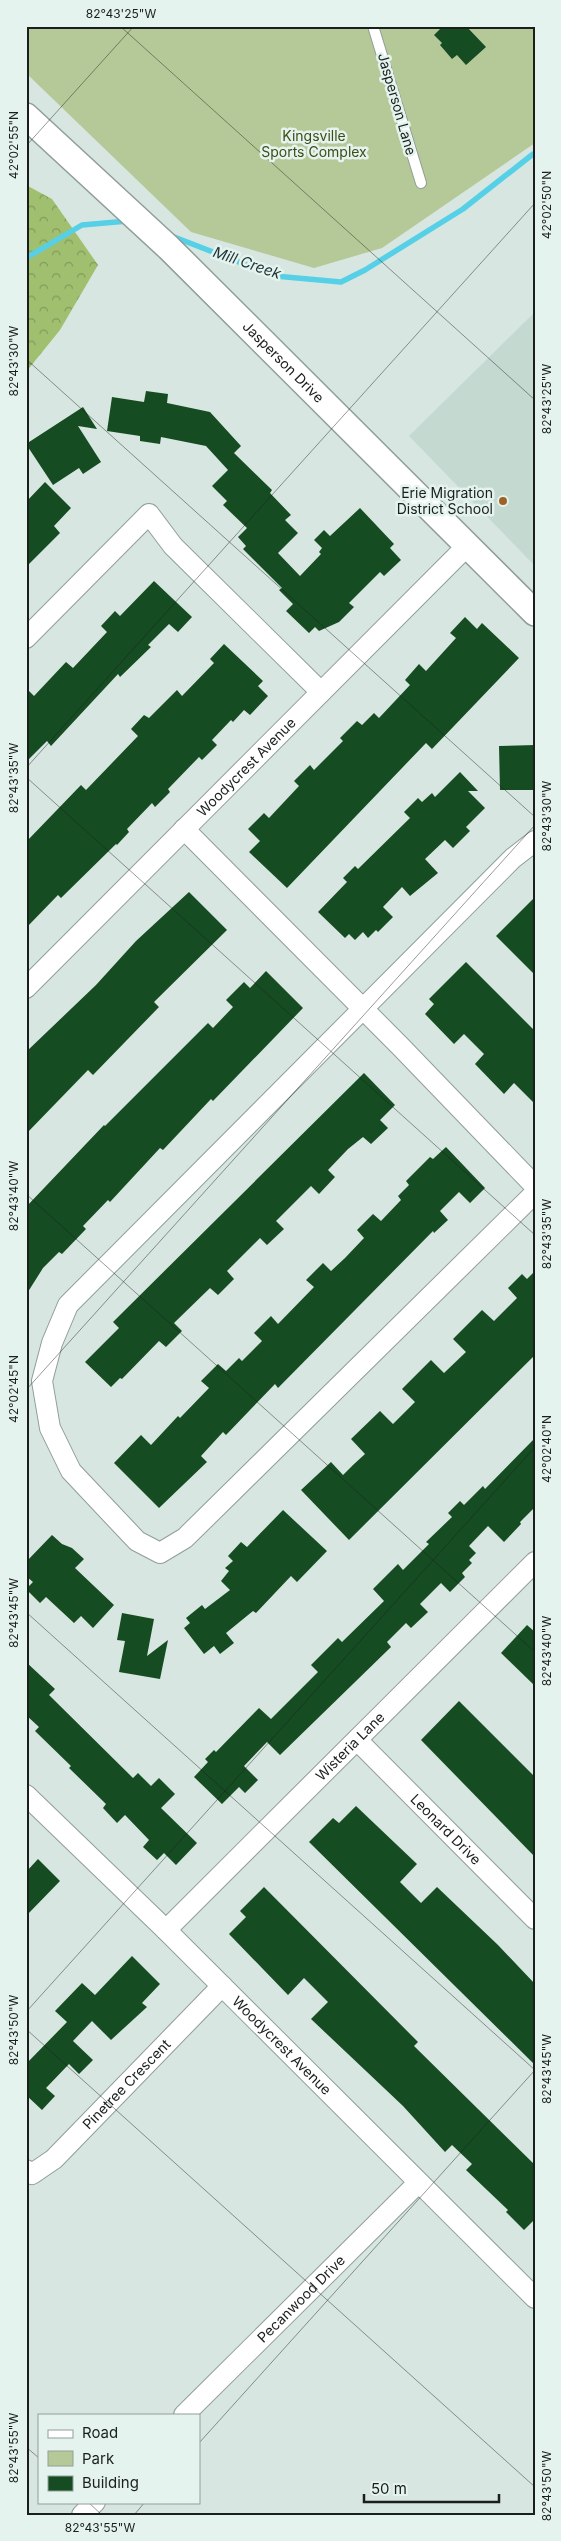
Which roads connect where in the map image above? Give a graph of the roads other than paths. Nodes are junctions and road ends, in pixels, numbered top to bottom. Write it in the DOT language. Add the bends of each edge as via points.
graph roads {
  1 [pos="373,26"];
  2 [pos="26,116"];
  3 [pos="421,183"];
  4 [pos="468,545"];
  5 [pos="535,613"];
  6 [pos="26,638"];
  7 [pos="321,692"];
  8 [pos="184,829"];
  9 [pos="535,841"];
  10 [pos="26,988"];
  11 [pos="363,1009"];
  12 [pos="535,1186"];
  13 [pos="535,1193"];
  14 [pos="535,1562"];
  15 [pos="357,1740"];
  16 [pos="26,1796"];
  17 [pos="535,1920"];
  18 [pos="166,1930"];
  19 [pos="222,1986"];
  20 [pos="26,2170"];
  21 [pos="418,2183"];
  22 [pos="532,2292"];
  23 [pos="185,2414"];
  24 [pos="93,2504"];
  25 [pos="82,2515"];
  1 -- 3 [label="lane, Jasperson Lane"];
  2 -- 4 [label="street, Jasperson Drive" via="163,242"];
  4 -- 5 [label="street, Jasperson Drive"];
  4 -- 7 [label="street, Woodycrest Avenue"];
  6 -- 7 [label="street" via="150,514 173,546"];
  7 -- 8 [label="street, Woodycrest Avenue"];
  8 -- 10 [label="street, Woodycrest Avenue"];
  8 -- 11 [label="street"];
  9 -- 11 [label="street" via="512,858"];
  11 -- 12 [label="street"];
  11 -- 13 [label="street" via="68,1305 52,1343 42,1382 50,1428 71,1471 101,1505 137,1541 160,1553 185,1538"];
  14 -- 15 [label="street, Wisteria Lane"];
  15 -- 17 [label="street, Leonard Drive"];
  15 -- 18 [label="street, Wisteria Lane"];
  16 -- 18 [label="street, Woodycrest Avenue"];
  18 -- 19 [label="street, Woodycrest Avenue"];
  19 -- 20 [label="street, Pinetree Crescent" via="54,2159 32,2174"];
  19 -- 21 [label="street, Woodycrest Avenue"];
  21 -- 22 [label="street, Woodycrest Avenue"];
  21 -- 23 [label="street, Pecanwood Drive"];
  24 -- 25 [label="street"];
}
